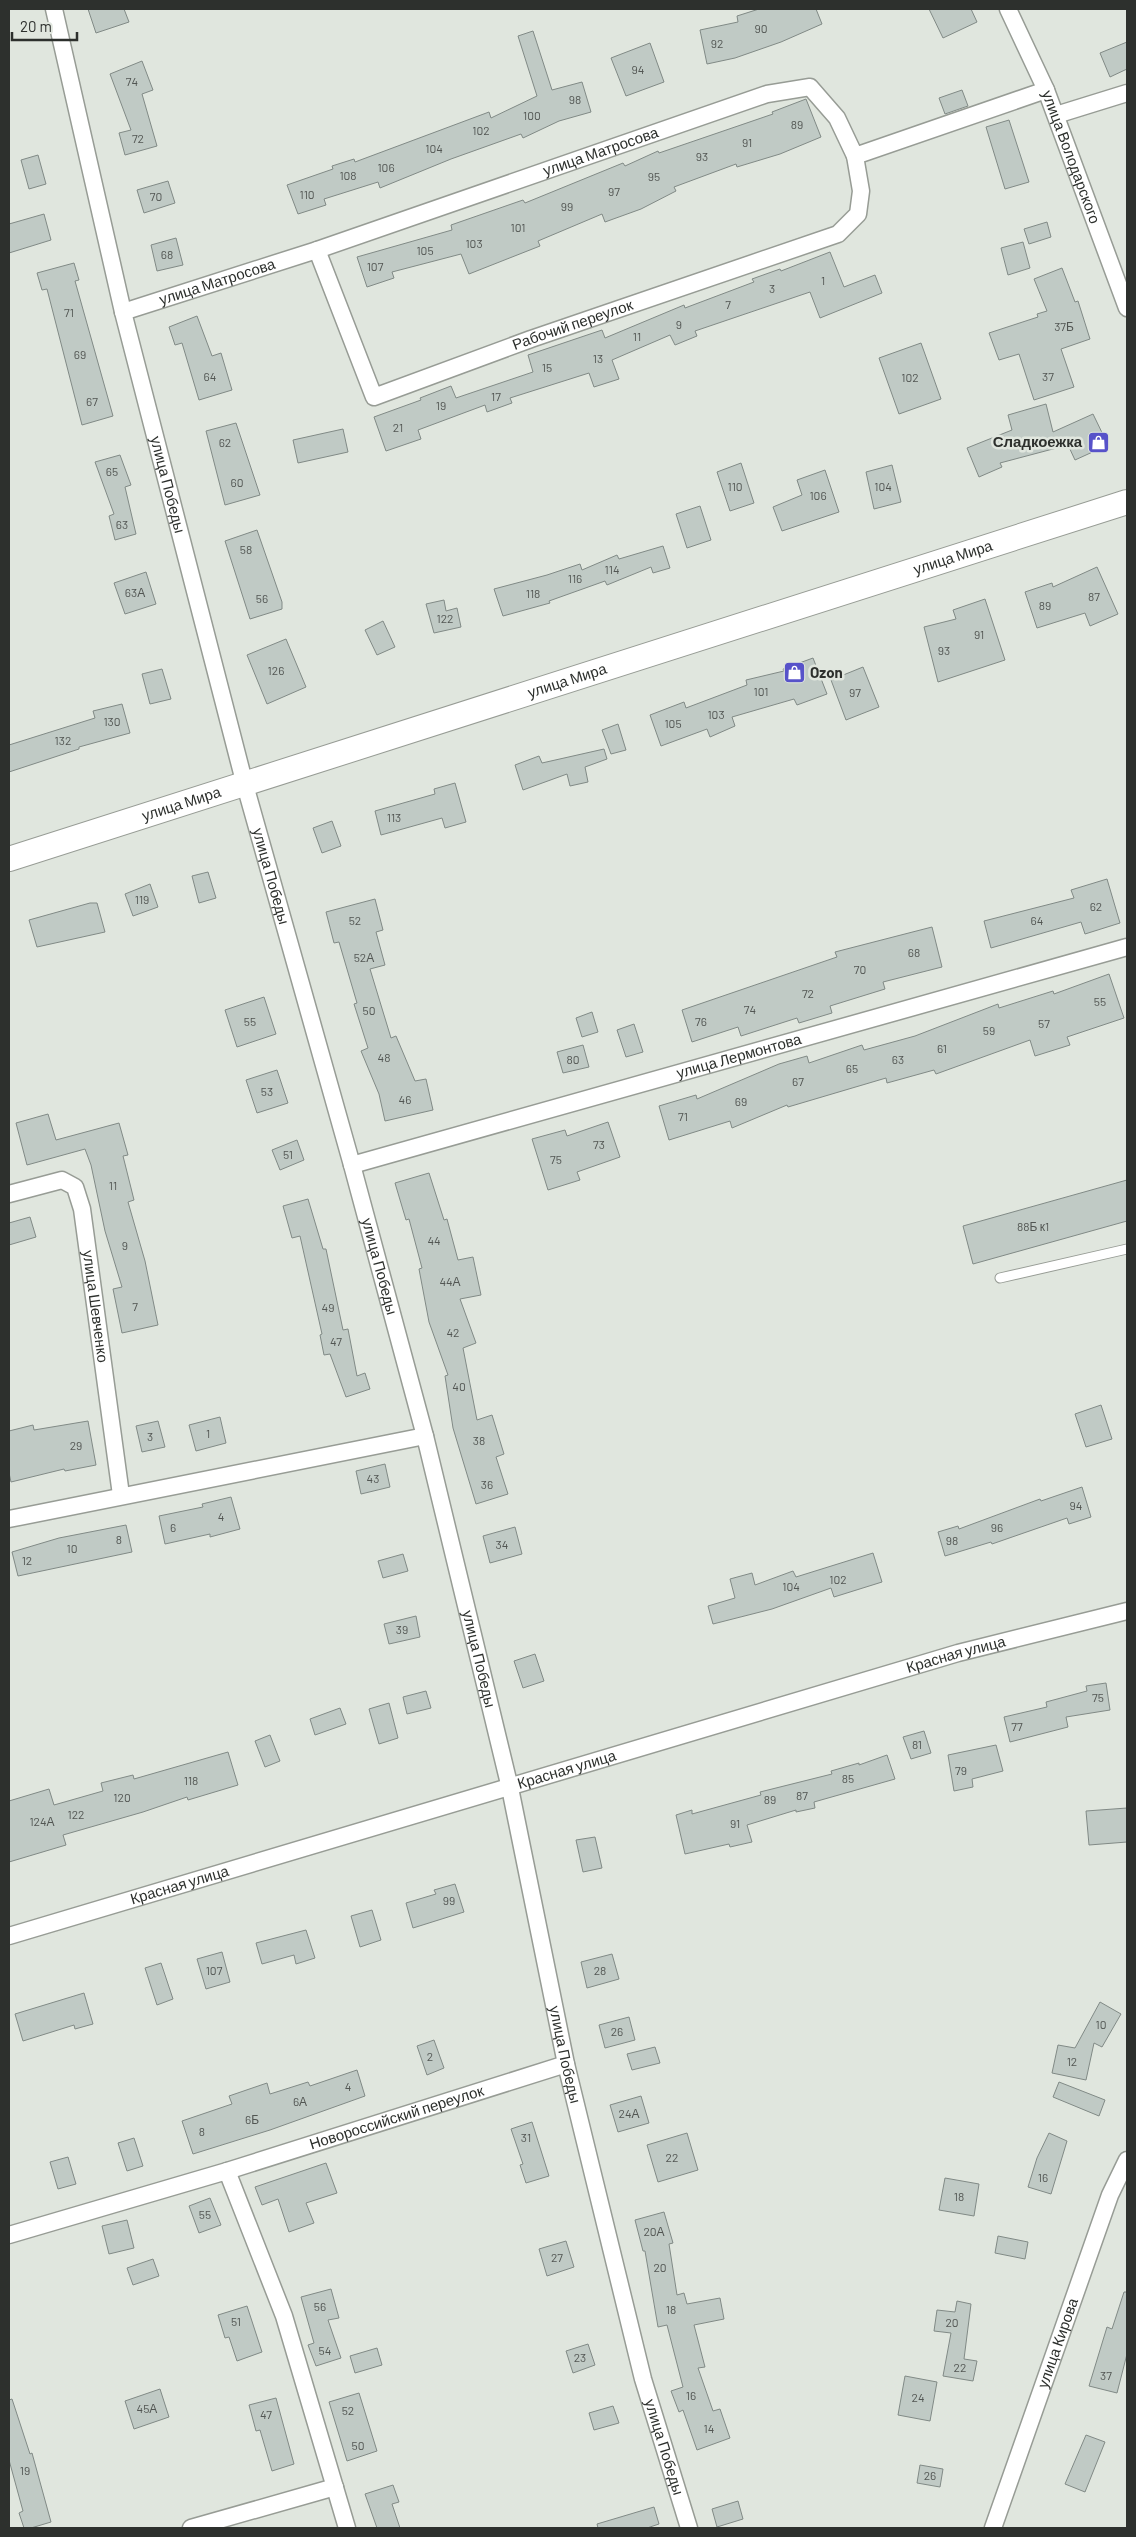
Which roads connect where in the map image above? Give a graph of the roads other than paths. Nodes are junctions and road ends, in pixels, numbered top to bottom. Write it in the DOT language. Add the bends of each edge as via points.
graph roads {
  1 [pos="54,9"];
  2 [pos="1008,9"];
  3 [pos="1046,90"];
  4 [pos="1127,93"];
  5 [pos="1056,116"];
  6 [pos="855,156"];
  7 [pos="316,250"];
  8 [pos="1127,308"];
  9 [pos="123,312"];
  10 [pos="1127,502"];
  11 [pos="244,786"];
  12 [pos="9,859"];
  13 [pos="1127,947"];
  14 [pos="352,1165"];
  15 [pos="9,1194"];
  16 [pos="1127,1249"];
  17 [pos="1000,1278"];
  18 [pos="425,1436"];
  19 [pos="122,1496"];
  20 [pos="9,1519"];
  21 [pos="1127,1611"];
  22 [pos="510,1788"];
  23 [pos="9,1936"];
  24 [pos="566,2064"];
  25 [pos="1127,2160"];
  26 [pos="227,2171"];
  27 [pos="9,2235"];
  28 [pos="335,2486"];
  29 [pos="191,2528"];
  30 [pos="347,2528"];
  31 [pos="689,2528"];
  32 [pos="992,2528"];
  1 -- 9 [label="street, улица Победы"];
  2 -- 3 [label="street, улица Володарского"];
  3 -- 5 [label="street, улица Володарского"];
  3 -- 6 [label="street"];
  4 -- 5 [label="street"];
  5 -- 8 [label="street, улица Володарского"];
  6 -- 7 [label="street, улица Матросова" via="836,118 810,88 767,94"];
  6 -- 7 [label="street, Рабочий переулок" via="861,191 858,214 838,234 531,339 374,397"];
  7 -- 9 [label="street, улица Матросова"];
  9 -- 11 [label="street, улица Победы"];
  10 -- 11 [label="main road, улица Мира"];
  11 -- 12 [label="main road, улица Мира"];
  11 -- 14 [label="street, улица Победы"];
  13 -- 14 [label="street, улица Лермонтова"];
  14 -- 18 [label="street, улица Победы"];
  15 -- 19 [label="street, улица Шевченко" via="62,1180 75,1187 82,1209"];
  16 -- 17 [label="lane"];
  18 -- 19 [label="street"];
  18 -- 22 [label="street, улица Победы"];
  19 -- 20 [label="street"];
  21 -- 22 [label="street, Красная улица" via="958,1653"];
  22 -- 23 [label="street, Красная улица"];
  22 -- 24 [label="street, улица Победы"];
  24 -- 26 [label="street, Новороссийский переулок"];
  24 -- 31 [label="street, улица Победы" via="643,2379"];
  25 -- 32 [label="street, улица Кирова" via="1110,2195"];
  26 -- 27 [label="street, Новороссийский переулок"];
  26 -- 28 [label="street" via="284,2316"];
  28 -- 29 [label="street"];
  28 -- 30 [label="street"];
}
